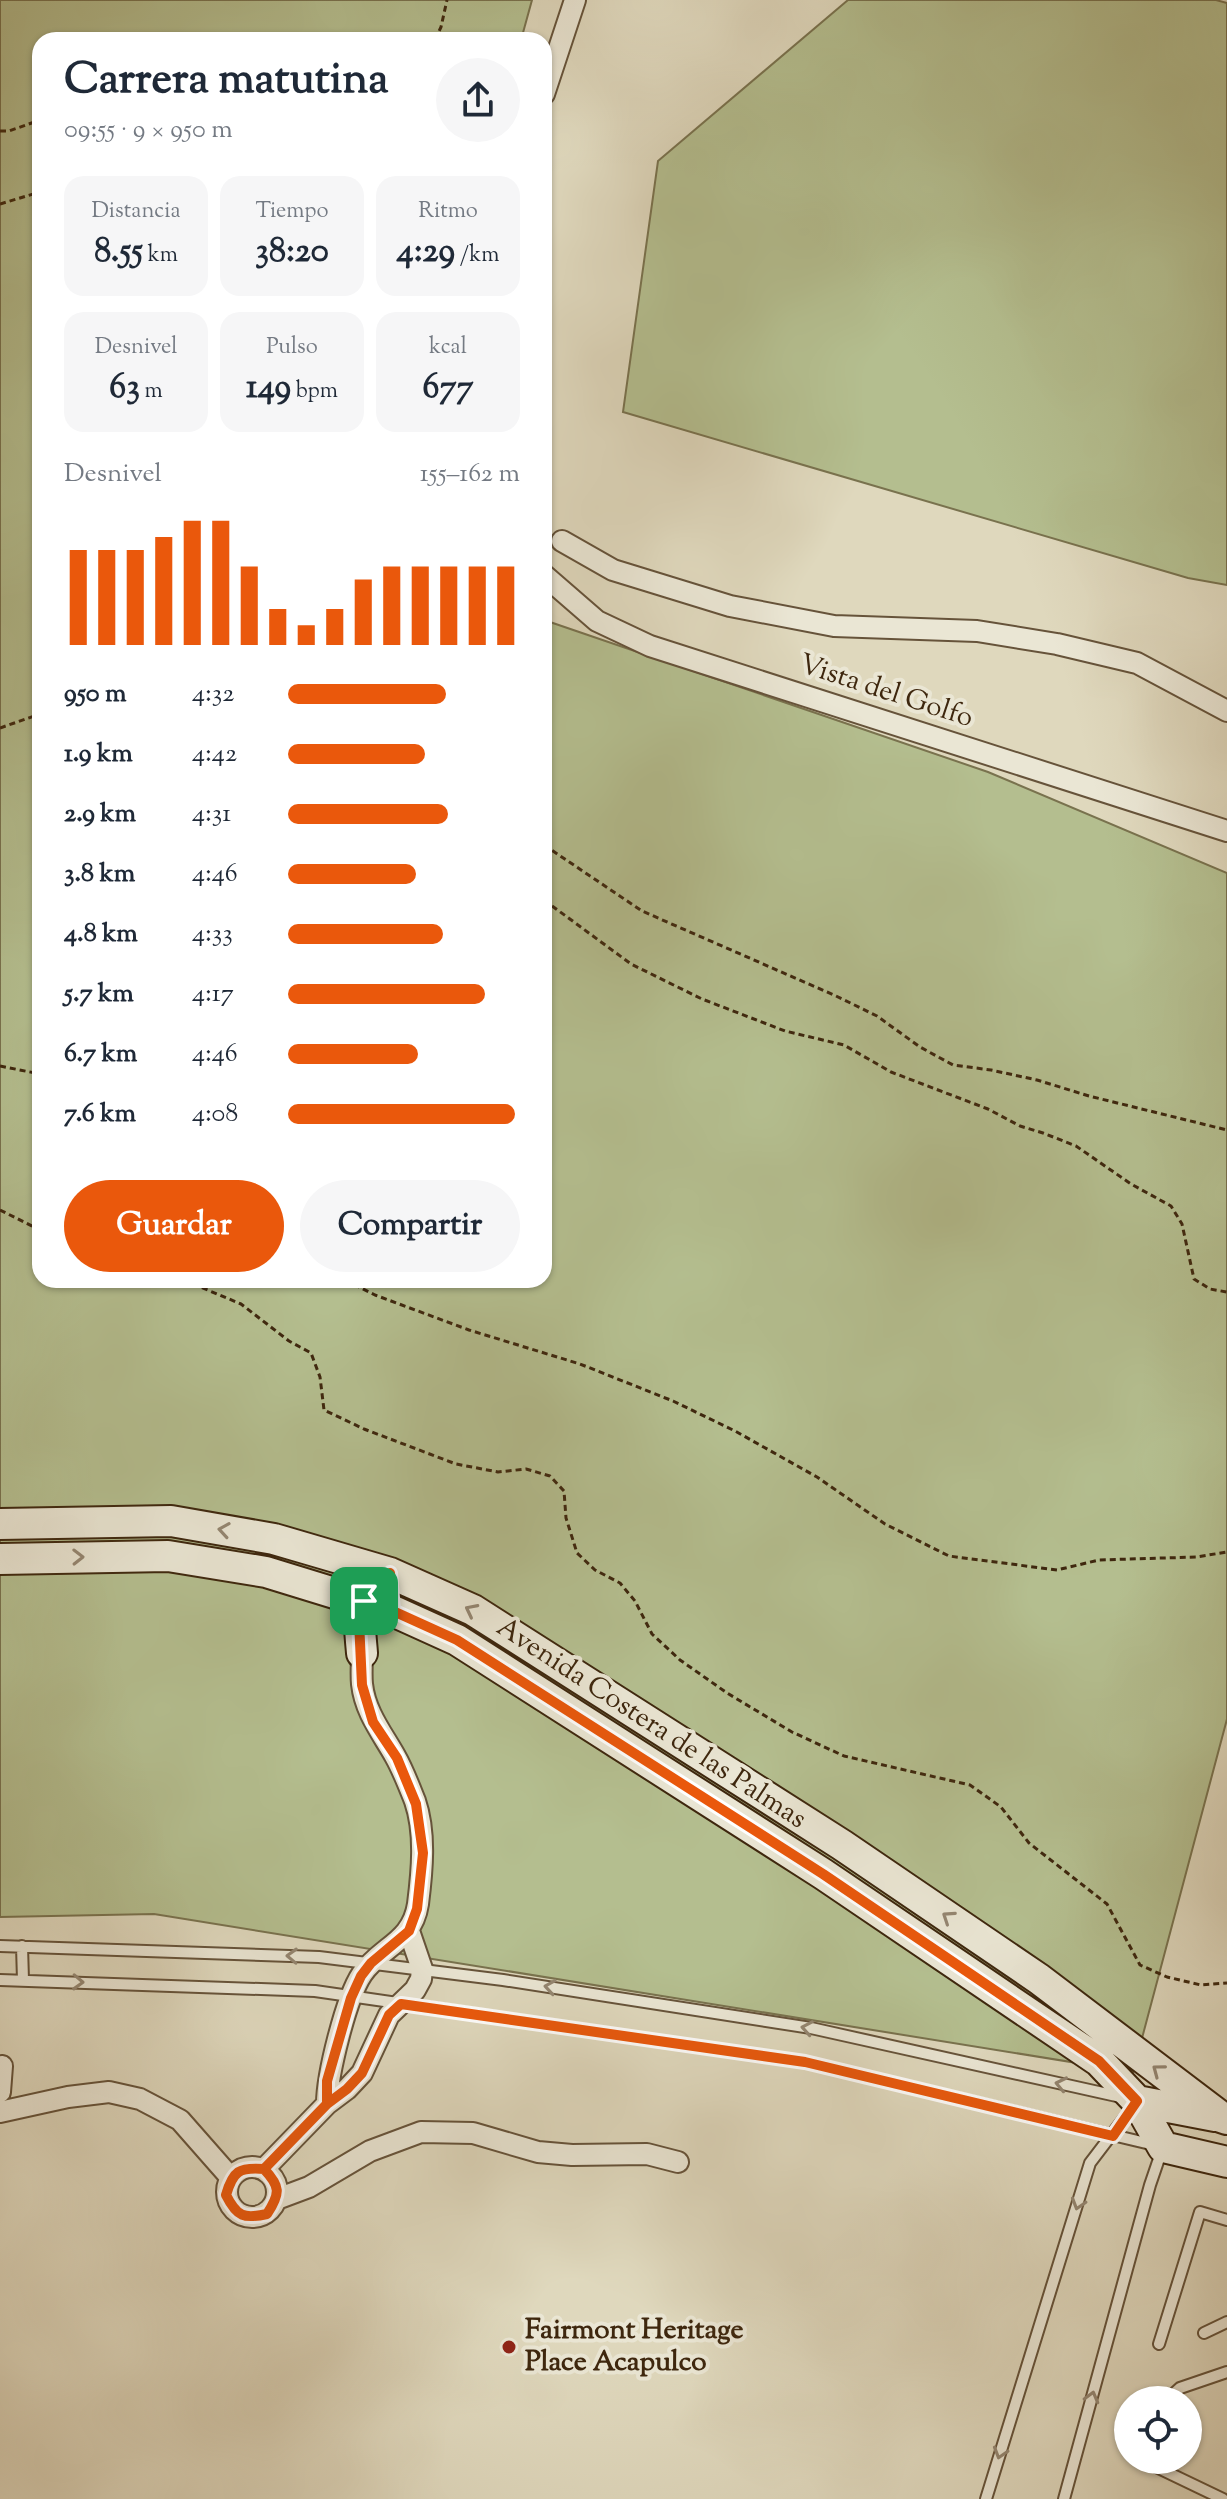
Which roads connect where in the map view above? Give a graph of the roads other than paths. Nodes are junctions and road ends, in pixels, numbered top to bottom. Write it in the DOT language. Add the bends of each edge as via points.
graph roads {
  1 [pos="575,0"];
  2 [pos="552,70"];
  3 [pos="562,541"];
  4 [pos="552,582"];
  5 [pos="1227,711"];
  6 [pos="1227,831"];
  7 [pos="0,1524"];
  8 [pos="0,1559"];
  9 [pos="390,1573"];
  10 [pos="364,1601"];
  11 [pos="393,1611"];
  12 [pos="362,1653"];
  13 [pos="409,1931"];
  14 [pos="0,1946"];
  15 [pos="22,1946"];
  16 [pos="371,1963"];
  17 [pos="422,1969"];
  18 [pos="0,1980"];
  19 [pos="23,1980"];
  20 [pos="351,1998"];
  21 [pos="401,2004"];
  22 [pos="339,2043"];
  23 [pos="372,2050"];
  24 [pos="2,2066"];
  25 [pos="0,2092"];
  26 [pos="1137,2101"];
  27 [pos="327,2104"];
  28 [pos="0,2112"];
  29 [pos="1224,2118"];
  30 [pos="1113,2136"];
  31 [pos="1163,2147"];
  32 [pos="678,2162"];
  33 [pos="1227,2162"];
  34 [pos="264,2169"];
  35 [pos="231,2178"];
  36 [pos="277,2199"];
  37 [pos="1227,2220"];
  38 [pos="1227,2322"];
  39 [pos="1204,2333"];
  40 [pos="1159,2344"];
  41 [pos="1227,2372"];
  42 [pos="1186,2386"];
  43 [pos="1172,2474"];
  44 [pos="1225,2498"];
  45 [pos="986,2499"];
  46 [pos="1064,2499"];
  1 -- 2 [label="street"];
  3 -- 5 [label="street" via="613,570 730,606 834,626 977,631 1137,663"];
  4 -- 6 [label="street, Vista del Golfo" via="597,621 650,646"];
  9 -- 7 [label="main road, Avenida Costera de las Palmas, one-way" via="274,1539 171,1521"];
  8 -- 10 [label="main road, Avenida Costera de las Palmas, one-way" via="168,1556 266,1572"];
  9 -- 10 [label="main road"];
  9 -- 11 [label="main road"];
  29 -- 9 [label="main road, Avenida Costera de las Palmas, one-way" via="1039,1979 842,1845 473,1610"];
  10 -- 11 [label="main road, Avenida Costera de las Palmas"];
  10 -- 12 [label="main road" via="359,1621"];
  11 -- 12 [label="main road"];
  11 -- 26 [label="main road, Avenida Costera de las Palmas" via="457,1640 823,1874 1099,2061"];
  12 -- 13 [label="street" via="362,1685 373,1722 397,1758 416,1804 423,1853"];
  13 -- 16 [label="street"];
  13 -- 17 [label="street"];
  14 -- 15 [label="lane"];
  16 -- 15 [label="lane, one-way"];
  15 -- 19 [label="lane"];
  16 -- 17 [label="lane"];
  16 -- 20 [label="street"];
  17 -- 21 [label="street" via="415,1990"];
  26 -- 17 [label="lane, one-way" via="811,2028"];
  18 -- 19 [label="lane"];
  19 -- 20 [label="lane, one-way" via="315,1991"];
  20 -- 21 [label="lane"];
  20 -- 22 [label="street"];
  21 -- 23 [label="street" via="389,2015"];
  21 -- 30 [label="lane" via="805,2062"];
  22 -- 23 [label="street"];
  22 -- 27 [label="street" via="327,2081"];
  23 -- 27 [label="street" via="362,2073"];
  24 -- 25 [label="street"];
  26 -- 29 [label="main road"];
  26 -- 30 [label="lane"];
  26 -- 31 [label="main road, Avenida Costera de las Palmas"];
  27 -- 34 [label="street"];
  28 -- 35 [label="street" via="109,2092 140,2099 180,2120"];
  30 -- 31 [label="lane"];
  30 -- 45 [label="lane, one-way" via="1090,2163"];
  31 -- 33 [label="main road"];
  46 -- 31 [label="lane, one-way"];
  32 -- 36 [label="street" via="647,2154 538,2152 473,2133 421,2132 370,2151 309,2187"];
  34 -- 35 [label="street" via="246,2167"];
  34 -- 36 [label="street" via="276,2182"];
  35 -- 36 [label="street" via="226,2195 234,2211 250,2218 267,2214"];
  37 -- 40 [label="lane" via="1200,2212"];
  38 -- 39 [label="lane"];
  41 -- 42 [label="lane"];
  43 -- 44 [label="lane"];
}
